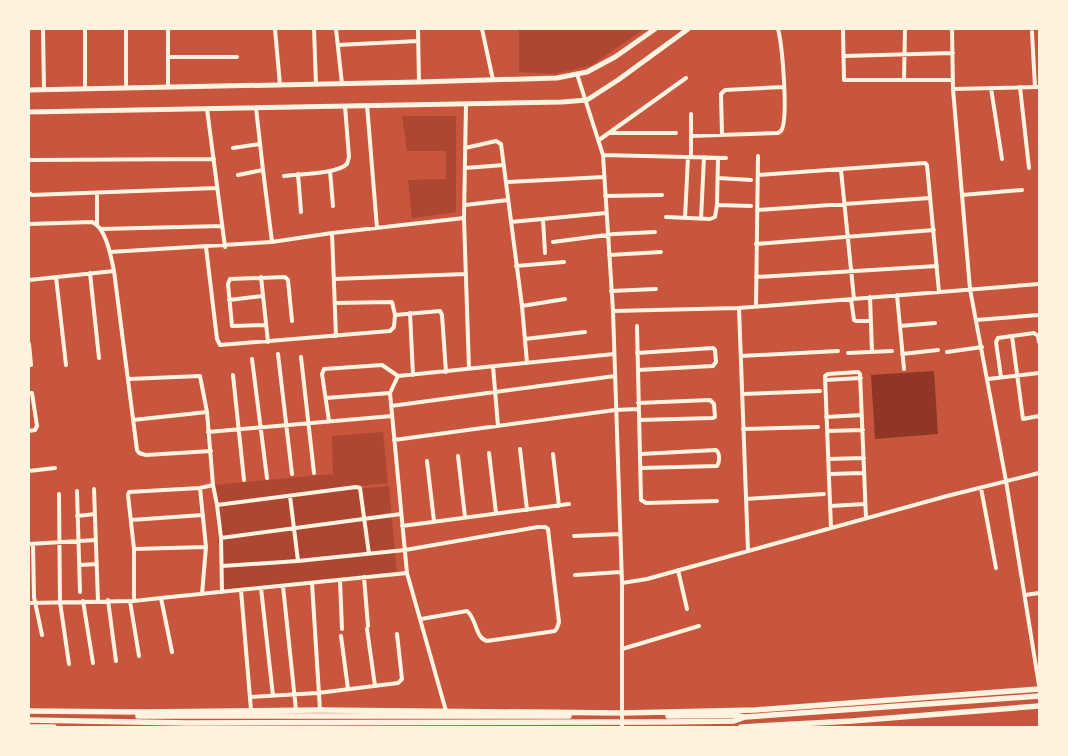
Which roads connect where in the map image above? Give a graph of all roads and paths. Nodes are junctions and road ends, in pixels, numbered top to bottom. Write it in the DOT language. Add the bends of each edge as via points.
graph roads {
  1 [pos="43,29"];
  2 [pos="85,29"];
  3 [pos="126,29"];
  4 [pos="168,29"];
  5 [pos="275,29"];
  6 [pos="314,29"];
  7 [pos="336,29"];
  8 [pos="418,29"];
  9 [pos="482,29"];
  10 [pos="655,29"];
  11 [pos="688,29"];
  12 [pos="778,29"];
  13 [pos="843,29"];
  14 [pos="905,29"];
  15 [pos="952,29"];
  16 [pos="1032,32"];
  17 [pos="418,41"];
  18 [pos="338,45"];
  19 [pos="1032,46"];
  20 [pos="1039,46"];
  21 [pos="952,52"];
  22 [pos="904,54"];
  23 [pos="844,56"];
  24 [pos="169,57"];
  25 [pos="237,57"];
  26 [pos="577,74"];
  27 [pos="686,78"];
  28 [pos="493,80"];
  29 [pos="904,80"];
  30 [pos="953,80"];
  31 [pos="419,82"];
  32 [pos="316,84"];
  33 [pos="342,84"];
  34 [pos="280,85"];
  35 [pos="168,86"];
  36 [pos="784,87"];
  37 [pos="1020,87"];
  38 [pos="1037,87"];
  39 [pos="126,88"];
  40 [pos="991,88"];
  41 [pos="85,89"];
  42 [pos="953,89"];
  43 [pos="29,90"];
  44 [pos="44,90"];
  45 [pos="586,100"];
  46 [pos="466,104"];
  47 [pos="345,106"];
  48 [pos="367,106"];
  49 [pos="256,108"];
  50 [pos="207,109"];
  51 [pos="29,112"];
  52 [pos="691,114"];
  53 [pos="609,133"];
  54 [pos="676,134"];
  55 [pos="691,136"];
  56 [pos="722,136"];
  57 [pos="599,140"];
  58 [pos="260,144"];
  59 [pos="233,148"];
  60 [pos="465,148"];
  61 [pos="603,155"];
  62 [pos="758,156"];
  63 [pos="689,157"];
  64 [pos="704,157"];
  65 [pos="214,158"];
  66 [pos="718,158"];
  67 [pos="726,158"];
  68 [pos="1002,158"];
  69 [pos="29,160"];
  70 [pos="504,165"];
  71 [pos="465,168"];
  72 [pos="1029,168"];
  73 [pos="263,170"];
  74 [pos="841,170"];
  75 [pos="330,171"];
  76 [pos="298,174"];
  77 [pos="238,175"];
  78 [pos="758,175"];
  79 [pos="284,176"];
  80 [pos="604,177"];
  81 [pos="718,178"];
  82 [pos="751,180"];
  83 [pos="506,182"];
  84 [pos="218,188"];
  85 [pos="1022,190"];
  86 [pos="29,193"];
  87 [pos="97,193"];
  88 [pos="662,195"];
  89 [pos="962,195"];
  90 [pos="605,196"];
  91 [pos="930,198"];
  92 [pos="508,200"];
  93 [pos="844,204"];
  94 [pos="465,205"];
  95 [pos="717,205"];
  96 [pos="333,206"];
  97 [pos="751,206"];
  98 [pos="757,210"];
  99 [pos="302,212"];
  100 [pos="606,213"];
  101 [pos="666,217"];
  102 [pos="464,218"];
  103 [pos="685,218"];
  104 [pos="543,219"];
  105 [pos="701,219"];
  106 [pos="511,222"];
  107 [pos="29,224"];
  108 [pos="97,225"];
  109 [pos="222,226"];
  110 [pos="377,228"];
  111 [pos="100,229"];
  112 [pos="934,230"];
  113 [pos="655,232"];
  114 [pos="332,233"];
  115 [pos="608,235"];
  116 [pos="848,237"];
  117 [pos="272,242"];
  118 [pos="553,242"];
  119 [pos="756,244"];
  120 [pos="225,246"];
  121 [pos="206,247"];
  122 [pos="110,252"];
  123 [pos="661,252"];
  124 [pos="545,253"];
  125 [pos="609,255"];
  126 [pos="564,262"];
  127 [pos="516,266"];
  128 [pos="937,266"];
  129 [pos="114,271"];
  130 [pos="851,272"];
  131 [pos="90,273"];
  132 [pos="466,274"];
  133 [pos="56,277"];
  134 [pos="260,277"];
  135 [pos="756,277"];
  136 [pos="334,279"];
  137 [pos="29,280"];
  138 [pos="1039,284"];
  139 [pos="656,288"];
  140 [pos="970,289"];
  141 [pos="611,291"];
  142 [pos="939,292"];
  143 [pos="897,295"];
  144 [pos="263,296"];
  145 [pos="870,297"];
  146 [pos="565,298"];
  147 [pos="852,299"];
  148 [pos="229,300"];
  149 [pos="336,303"];
  150 [pos="522,306"];
  151 [pos="756,307"];
  152 [pos="739,308"];
  153 [pos="410,312"];
  154 [pos="612,312"];
  155 [pos="395,315"];
  156 [pos="1039,315"];
  157 [pos="976,320"];
  158 [pos="292,321"];
  159 [pos="871,321"];
  160 [pos="935,323"];
  161 [pos="266,325"];
  162 [pos="637,326"];
  163 [pos="900,326"];
  164 [pos="585,332"];
  165 [pos="336,336"];
  166 [pos="1012,336"];
  167 [pos="525,339"];
  168 [pos="268,342"];
  169 [pos="1039,342"];
  170 [pos="29,344"];
  171 [pos="982,347"];
  172 [pos="938,350"];
  173 [pos="838,351"];
  174 [pos="892,351"];
  175 [pos="872,352"];
  176 [pos="947,352"];
  177 [pos="637,353"];
  178 [pos="848,353"];
  179 [pos="278,354"];
  180 [pos="614,354"];
  181 [pos="902,354"];
  182 [pos="741,356"];
  183 [pos="301,357"];
  184 [pos="99,358"];
  185 [pos="252,359"];
  186 [pos="527,363"];
  187 [pos="66,364"];
  188 [pos="31,365"];
  189 [pos="493,366"];
  190 [pos="469,369"];
  191 [pos="904,369"];
  192 [pos="638,370"];
  193 [pos="446,372"];
  194 [pos="1039,373"];
  195 [pos="232,375"];
  196 [pos="414,375"];
  197 [pos="1017,375"];
  198 [pos="398,376"];
  199 [pos="614,376"];
  200 [pos="1001,377"];
  201 [pos="129,379"];
  202 [pos="988,379"];
  203 [pos="820,390"];
  204 [pos="495,392"];
  205 [pos="29,393"];
  206 [pos="390,393"];
  207 [pos="742,394"];
  208 [pos="326,398"];
  209 [pos="638,403"];
  210 [pos="391,406"];
  211 [pos="638,409"];
  212 [pos="615,410"];
  213 [pos="207,412"];
  214 [pos="862,415"];
  215 [pos="392,416"];
  216 [pos="1039,416"];
  217 [pos="826,417"];
  218 [pos="134,420"];
  219 [pos="639,420"];
  220 [pos="329,421"];
  221 [pos="309,423"];
  222 [pos="287,424"];
  223 [pos="261,426"];
  224 [pos="498,426"];
  225 [pos="818,427"];
  226 [pos="239,428"];
  227 [pos="743,429"];
  228 [pos="863,430"];
  229 [pos="29,431"];
  230 [pos="827,431"];
  231 [pos="208,432"];
  232 [pos="394,440"];
  233 [pos="520,449"];
  234 [pos="210,450"];
  235 [pos="489,453"];
  236 [pos="553,454"];
  237 [pos="640,454"];
  238 [pos="458,456"];
  239 [pos="864,458"];
  240 [pos="828,459"];
  241 [pos="428,461"];
  242 [pos="56,468"];
  243 [pos="640,468"];
  244 [pos="29,471"];
  245 [pos="314,473"];
  246 [pos="864,473"];
  247 [pos="1039,473"];
  248 [pos="292,474"];
  249 [pos="828,474"];
  250 [pos="267,478"];
  251 [pos="244,480"];
  252 [pos="1006,481"];
  253 [pos="213,485"];
  254 [pos="200,488"];
  255 [pos="980,488"];
  256 [pos="94,489"];
  257 [pos="77,491"];
  258 [pos="59,494"];
  259 [pos="824,494"];
  260 [pos="290,496"];
  261 [pos="746,499"];
  262 [pos="718,501"];
  263 [pos="217,504"];
  264 [pos="570,504"];
  265 [pos="865,504"];
  266 [pos="559,506"];
  267 [pos="830,506"];
  268 [pos="527,510"];
  269 [pos="496,513"];
  270 [pos="95,514"];
  271 [pos="401,514"];
  272 [pos="203,515"];
  273 [pos="78,516"];
  274 [pos="465,517"];
  275 [pos="364,518"];
  276 [pos="866,518"];
  277 [pos="131,520"];
  278 [pos="434,521"];
  279 [pos="402,526"];
  280 [pos="831,528"];
  281 [pos="293,529"];
  282 [pos="620,534"];
  283 [pos="574,536"];
  284 [pos="221,538"];
  285 [pos="96,540"];
  286 [pos="78,541"];
  287 [pos="60,542"];
  288 [pos="31,544"];
  289 [pos="206,546"];
  290 [pos="134,549"];
  291 [pos="405,550"];
  292 [pos="748,551"];
  293 [pos="369,554"];
  294 [pos="298,561"];
  295 [pos="97,564"];
  296 [pos="79,565"];
  297 [pos="222,566"];
  298 [pos="996,568"];
  299 [pos="678,570"];
  300 [pos="621,572"];
  301 [pos="407,573"];
  302 [pos="575,575"];
  303 [pos="364,577"];
  304 [pos="340,580"];
  305 [pos="312,583"];
  306 [pos="622,583"];
  307 [pos="284,586"];
  308 [pos="261,588"];
  309 [pos="240,590"];
  310 [pos="80,592"];
  311 [pos="222,592"];
  312 [pos="1039,593"];
  313 [pos="202,594"];
  314 [pos="1025,596"];
  315 [pos="161,598"];
  316 [pos="108,600"];
  317 [pos="83,601"];
  318 [pos="98,601"];
  319 [pos="132,601"];
  320 [pos="36,602"];
  321 [pos="60,602"];
  322 [pos="29,603"];
  323 [pos="687,609"];
  324 [pos="421,619"];
  325 [pos="699,626"];
  326 [pos="342,630"];
  327 [pos="397,634"];
  328 [pos="42,635"];
  329 [pos="341,636"];
  330 [pos="622,649"];
  331 [pos="172,652"];
  332 [pos="139,656"];
  333 [pos="116,661"];
  334 [pos="93,663"];
  335 [pos="69,664"];
  336 [pos="1039,685"];
  337 [pos="374,686"];
  338 [pos="348,689"];
  339 [pos="1039,689"];
  340 [pos="318,693"];
  341 [pos="295,695"];
  342 [pos="273,696"];
  343 [pos="1039,696"];
  344 [pos="250,697"];
  345 [pos="1039,706"];
  346 [pos="251,710"];
  347 [pos="296,710"];
  348 [pos="320,710"];
  349 [pos="446,711"];
  350 [pos="29,712"];
  351 [pos="124,718"];
  352 [pos="29,720"];
  353 [pos="622,720"];
  354 [pos="854,724"];
  355 [pos="29,727"];
  356 [pos="54,727"];
  357 [pos="741,727"];
  1 -- 44 [label="street"];
  2 -- 41 [label="street"];
  3 -- 39 [label="street"];
  4 -- 24 [label="street"];
  5 -- 34 [label="street"];
  6 -- 32 [label="street"];
  7 -- 18 [label="street"];
  8 -- 17 [label="street"];
  9 -- 28 [label="street"];
  10 -- 26 [label="street" via="615,57"];
  11 -- 45 [label="street"];
  12 -- 36 [label="street"];
  13 -- 23 [label="street"];
  14 -- 22 [label="street"];
  15 -- 21 [label="street"];
  16 -- 19 [label="street"];
  17 -- 18 [label="street"];
  17 -- 31 [label="street"];
  18 -- 33 [label="street"];
  19 -- 20 [label="street"];
  19 -- 38 [label="street"];
  21 -- 22 [label="street"];
  21 -- 30 [label="street"];
  22 -- 23 [label="street"];
  22 -- 29 [label="street"];
  23 -- 29 [label="street" via="844,80"];
  24 -- 25 [label="street"];
  24 -- 35 [label="street"];
  26 -- 28 [label="street" via="557,78"];
  26 -- 45 [label="street"];
  27 -- 53 [label="street"];
  28 -- 31 [label="street"];
  29 -- 30 [label="street"];
  30 -- 42 [label="street"];
  31 -- 33 [label="street"];
  32 -- 33 [label="street"];
  32 -- 34 [label="street"];
  34 -- 35 [label="street"];
  35 -- 39 [label="street"];
  36 -- 56 [label="street" via="782,131"];
  36 -- 56 [label="street" via="724,90 721,94"];
  37 -- 38 [label="street"];
  37 -- 40 [label="street"];
  37 -- 72 [label="street"];
  39 -- 41 [label="street"];
  40 -- 42 [label="street"];
  40 -- 68 [label="street"];
  41 -- 44 [label="street"];
  42 -- 89 [label="street"];
  43 -- 44 [label="street"];
  45 -- 46 [label="street"];
  45 -- 57 [label="street"];
  46 -- 48 [label="street"];
  46 -- 60 [label="street"];
  47 -- 48 [label="street"];
  47 -- 49 [label="street"];
  47 -- 75 [label="street" via="348,161 344,167"];
  48 -- 110 [label="street"];
  49 -- 50 [label="street"];
  49 -- 58 [label="street"];
  50 -- 51 [label="street"];
  50 -- 65 [label="street"];
  52 -- 55 [label="street"];
  53 -- 54 [label="street"];
  53 -- 57 [label="street"];
  55 -- 56 [label="street"];
  55 -- 63 [label="street"];
  57 -- 61 [label="street"];
  58 -- 59 [label="street"];
  58 -- 73 [label="street"];
  60 -- 70 [label="street" via="499,142"];
  60 -- 71 [label="street"];
  61 -- 63 [label="street"];
  61 -- 80 [label="street"];
  62 -- 78 [label="street"];
  63 -- 64 [label="street"];
  63 -- 103 [label="street"];
  64 -- 66 [label="street"];
  64 -- 105 [label="street"];
  65 -- 69 [label="street"];
  65 -- 84 [label="street"];
  66 -- 67 [label="street"];
  66 -- 81 [label="street"];
  70 -- 71 [label="street"];
  70 -- 83 [label="street"];
  71 -- 94 [label="street"];
  73 -- 77 [label="street"];
  73 -- 117 [label="street"];
  74 -- 78 [label="street"];
  74 -- 91 [label="street" via="925,163"];
  74 -- 93 [label="street"];
  75 -- 76 [label="street"];
  75 -- 96 [label="street"];
  76 -- 79 [label="street"];
  76 -- 99 [label="street"];
  78 -- 98 [label="street"];
  80 -- 83 [label="street"];
  80 -- 90 [label="street"];
  81 -- 82 [label="street"];
  81 -- 95 [label="street"];
  83 -- 92 [label="street"];
  84 -- 87 [label="street"];
  84 -- 109 [label="street"];
  85 -- 89 [label="street"];
  86 -- 87 [label="street"];
  87 -- 108 [label="street"];
  88 -- 90 [label="street"];
  89 -- 140 [label="street"];
  90 -- 100 [label="street"];
  91 -- 93 [label="street"];
  91 -- 112 [label="street"];
  92 -- 94 [label="street"];
  92 -- 106 [label="street"];
  93 -- 98 [label="street"];
  93 -- 116 [label="street"];
  94 -- 102 [label="street"];
  95 -- 97 [label="street"];
  95 -- 105 [label="street" via="714,218"];
  98 -- 119 [label="street"];
  100 -- 104 [label="street"];
  100 -- 115 [label="street"];
  101 -- 103 [label="street"];
  102 -- 110 [label="street"];
  102 -- 132 [label="street"];
  103 -- 105 [label="street"];
  104 -- 106 [label="street"];
  104 -- 124 [label="street"];
  106 -- 127 [label="street"];
  107 -- 108 [label="street" via="92,222"];
  108 -- 111 [label="street"];
  109 -- 111 [label="street"];
  109 -- 120 [label="street"];
  110 -- 114 [label="street"];
  111 -- 122 [label="street"];
  112 -- 116 [label="street"];
  112 -- 128 [label="street"];
  113 -- 115 [label="street"];
  114 -- 117 [label="street"];
  114 -- 136 [label="street"];
  115 -- 118 [label="street"];
  115 -- 125 [label="street"];
  116 -- 119 [label="street"];
  116 -- 130 [label="street"];
  117 -- 120 [label="street"];
  119 -- 135 [label="street"];
  120 -- 121 [label="street"];
  121 -- 122 [label="street"];
  121 -- 168 [label="street" via="218,342 225,346"];
  122 -- 129 [label="street"];
  123 -- 125 [label="street"];
  125 -- 141 [label="street"];
  126 -- 127 [label="street"];
  127 -- 150 [label="street"];
  128 -- 130 [label="street"];
  128 -- 142 [label="street"];
  129 -- 131 [label="street"];
  129 -- 201 [label="street"];
  130 -- 135 [label="street"];
  130 -- 147 [label="street"];
  131 -- 133 [label="street"];
  131 -- 184 [label="street"];
  132 -- 136 [label="street"];
  132 -- 190 [label="street"];
  133 -- 137 [label="street"];
  133 -- 187 [label="street"];
  134 -- 144 [label="street"];
  134 -- 148 [label="street" via="230,280"];
  134 -- 158 [label="street" via="287,278"];
  135 -- 151 [label="street"];
  136 -- 149 [label="street"];
  138 -- 140 [label="street"];
  139 -- 141 [label="street"];
  140 -- 142 [label="street"];
  140 -- 157 [label="street"];
  141 -- 154 [label="street"];
  142 -- 143 [label="street"];
  143 -- 145 [label="street"];
  143 -- 163 [label="street"];
  144 -- 148 [label="street"];
  144 -- 161 [label="street"];
  145 -- 147 [label="street"];
  145 -- 159 [label="street"];
  146 -- 150 [label="street"];
  147 -- 151 [label="street"];
  147 -- 159 [label="street" via="854,320"];
  148 -- 161 [label="street" via="232,326"];
  149 -- 155 [label="street" via="389,301 393,303"];
  149 -- 165 [label="street"];
  150 -- 167 [label="street"];
  151 -- 152 [label="street"];
  152 -- 154 [label="street"];
  152 -- 182 [label="street"];
  153 -- 155 [label="street"];
  153 -- 193 [label="street" via="441,312"];
  153 -- 196 [label="street"];
  154 -- 180 [label="street"];
  155 -- 165 [label="street" via="394,327 390,331"];
  156 -- 157 [label="street"];
  157 -- 171 [label="street"];
  159 -- 175 [label="street"];
  160 -- 163 [label="street"];
  161 -- 168 [label="street"];
  162 -- 177 [label="street"];
  163 -- 181 [label="street"];
  164 -- 167 [label="street"];
  165 -- 168 [label="street"];
  166 -- 169 [label="street" via="1034,333"];
  166 -- 197 [label="street"];
  166 -- 200 [label="street" via="998,338 996,342"];
  167 -- 186 [label="street"];
  170 -- 188 [label="street"];
  171 -- 176 [label="street"];
  171 -- 202 [label="street"];
  172 -- 181 [label="street"];
  173 -- 182 [label="street"];
  174 -- 175 [label="street"];
  175 -- 178 [label="street"];
  177 -- 192 [label="street"];
  177 -- 192 [label="street" via="713,348 716,362 713,366"];
  179 -- 222 [label="street"];
  180 -- 186 [label="street"];
  180 -- 199 [label="street"];
  181 -- 191 [label="street"];
  182 -- 207 [label="street"];
  183 -- 221 [label="street"];
  185 -- 223 [label="street"];
  186 -- 189 [label="street"];
  189 -- 190 [label="street"];
  189 -- 204 [label="street"];
  190 -- 193 [label="street"];
  192 -- 209 [label="street"];
  193 -- 196 [label="street"];
  194 -- 197 [label="street"];
  195 -- 226 [label="street"];
  196 -- 198 [label="street"];
  197 -- 200 [label="street"];
  197 -- 216 [label="street" via="1023,419"];
  198 -- 206 [label="street"];
  198 -- 208 [label="street" via="382,365 327,368 322,374"];
  199 -- 204 [label="street"];
  199 -- 212 [label="street"];
  200 -- 202 [label="street"];
  201 -- 213 [label="street" via="200,376"];
  201 -- 218 [label="street"];
  202 -- 252 [label="street"];
  203 -- 207 [label="street"];
  204 -- 210 [label="street"];
  204 -- 224 [label="street"];
  205 -- 229 [label="street" via="32,393 37,426"];
  206 -- 208 [label="street"];
  206 -- 210 [label="street"];
  207 -- 227 [label="street"];
  208 -- 220 [label="street"];
  209 -- 211 [label="street"];
  209 -- 219 [label="street" via="710,400 714,404 715,417"];
  210 -- 215 [label="street"];
  211 -- 212 [label="street"];
  211 -- 219 [label="street"];
  212 -- 224 [label="street"];
  212 -- 282 [label="street"];
  213 -- 218 [label="street"];
  213 -- 231 [label="street"];
  214 -- 217 [label="street"];
  214 -- 217 [label="street" via="860,374 850,372 825,376"];
  214 -- 228 [label="street"];
  215 -- 220 [label="street"];
  215 -- 232 [label="street"];
  217 -- 230 [label="street"];
  218 -- 234 [label="street" via="137,450 142,455"];
  219 -- 237 [label="street"];
  220 -- 221 [label="street"];
  221 -- 222 [label="street"];
  221 -- 245 [label="street"];
  222 -- 223 [label="street"];
  222 -- 248 [label="street"];
  223 -- 226 [label="street"];
  223 -- 250 [label="street"];
  224 -- 232 [label="street"];
  225 -- 227 [label="street"];
  226 -- 231 [label="street"];
  226 -- 251 [label="street"];
  227 -- 261 [label="street"];
  228 -- 230 [label="street"];
  228 -- 239 [label="street"];
  230 -- 240 [label="street"];
  231 -- 234 [label="street"];
  232 -- 271 [label="street"];
  233 -- 268 [label="street"];
  234 -- 253 [label="street"];
  235 -- 269 [label="street"];
  236 -- 266 [label="street"];
  237 -- 243 [label="street"];
  237 -- 243 [label="street" via="714,449 718,452 719,462 717,466"];
  238 -- 274 [label="street"];
  239 -- 240 [label="street"];
  239 -- 246 [label="street"];
  240 -- 249 [label="street"];
  241 -- 278 [label="street"];
  242 -- 244 [label="street"];
  243 -- 262 [label="street" via="643,502"];
  246 -- 249 [label="street"];
  246 -- 265 [label="street"];
  247 -- 252 [label="street"];
  249 -- 267 [label="street"];
  252 -- 255 [label="street"];
  252 -- 314 [label="street"];
  253 -- 254 [label="street"];
  253 -- 263 [label="street"];
  254 -- 272 [label="street"];
  254 -- 277 [label="street" via="131,491 128,495"];
  255 -- 276 [label="street"];
  255 -- 298 [label="street"];
  256 -- 270 [label="street"];
  257 -- 273 [label="street"];
  258 -- 287 [label="street"];
  259 -- 261 [label="street"];
  260 -- 263 [label="street"];
  260 -- 275 [label="street" via="360,488"];
  260 -- 281 [label="street"];
  261 -- 292 [label="street"];
  263 -- 284 [label="street"];
  264 -- 266 [label="street"];
  265 -- 267 [label="street"];
  265 -- 276 [label="street"];
  266 -- 268 [label="street"];
  267 -- 280 [label="street"];
  268 -- 269 [label="street"];
  269 -- 274 [label="street"];
  270 -- 273 [label="street"];
  270 -- 285 [label="street"];
  271 -- 275 [label="street"];
  271 -- 279 [label="street"];
  272 -- 277 [label="street"];
  272 -- 289 [label="street"];
  273 -- 286 [label="street"];
  274 -- 278 [label="street"];
  275 -- 281 [label="street"];
  275 -- 293 [label="street"];
  276 -- 280 [label="street"];
  277 -- 290 [label="street"];
  278 -- 279 [label="street"];
  279 -- 291 [label="street"];
  280 -- 292 [label="street"];
  281 -- 284 [label="street"];
  281 -- 294 [label="street"];
  282 -- 283 [label="street"];
  282 -- 300 [label="street"];
  284 -- 297 [label="street"];
  285 -- 286 [label="street"];
  285 -- 295 [label="street"];
  286 -- 287 [label="street"];
  286 -- 296 [label="street"];
  287 -- 288 [label="street"];
  287 -- 321 [label="street"];
  288 -- 320 [label="street"];
  289 -- 290 [label="street"];
  289 -- 313 [label="street"];
  290 -- 319 [label="street"];
  291 -- 293 [label="street"];
  291 -- 301 [label="street"];
  291 -- 324 [label="street" via="538,527 546,527 549,532 559,622 554,631 487,642 481,638 467,611"];
  292 -- 299 [label="street"];
  293 -- 294 [label="street"];
  294 -- 297 [label="street"];
  295 -- 296 [label="street"];
  295 -- 318 [label="street"];
  296 -- 310 [label="street"];
  297 -- 311 [label="street"];
  299 -- 306 [label="street"];
  299 -- 323 [label="street"];
  300 -- 302 [label="street"];
  300 -- 306 [label="street"];
  301 -- 303 [label="street"];
  301 -- 324 [label="street"];
  303 -- 304 [label="street"];
  303 -- 337 [label="street"];
  304 -- 305 [label="street"];
  304 -- 326 [label="street"];
  305 -- 307 [label="street"];
  305 -- 340 [label="street"];
  306 -- 330 [label="street"];
  307 -- 308 [label="street"];
  307 -- 341 [label="street"];
  308 -- 309 [label="street"];
  308 -- 342 [label="street"];
  309 -- 311 [label="street"];
  309 -- 344 [label="street"];
  311 -- 313 [label="street"];
  312 -- 314 [label="street"];
  313 -- 315 [label="street"];
  314 -- 336 [label="street"];
  315 -- 319 [label="street"];
  315 -- 331 [label="street"];
  316 -- 318 [label="street"];
  316 -- 319 [label="street"];
  316 -- 333 [label="street"];
  317 -- 318 [label="street"];
  317 -- 321 [label="street"];
  317 -- 334 [label="street"];
  319 -- 332 [label="street"];
  320 -- 321 [label="street"];
  320 -- 322 [label="street"];
  320 -- 328 [label="street"];
  321 -- 335 [label="street"];
  324 -- 349 [label="street"];
  325 -- 330 [label="street"];
  327 -- 337 [label="street" via="402,679 398,683"];
  329 -- 338 [label="street"];
  330 -- 353 [label="street"];
  337 -- 338 [label="street"];
  338 -- 340 [label="street"];
  339 -- 353 [label="main road"];
  340 -- 341 [label="street"];
  340 -- 348 [label="street"];
  341 -- 342 [label="street"];
  341 -- 347 [label="street"];
  342 -- 344 [label="street"];
  343 -- 353 [label="main road" via="746,717"];
  344 -- 346 [label="street"];
  345 -- 354 [label="main road"];
  346 -- 347 [label="main road"];
  346 -- 350 [label="main road"];
  347 -- 348 [label="main road"];
  348 -- 349 [label="main road"];
  349 -- 353 [label="main road"];
  350 -- 351 [label="main road"];
  351 -- 352 [label="main road"];
  351 -- 353 [label="main road"];
  354 -- 357 [label="main road"];
  355 -- 356 [label="main road"];
}
